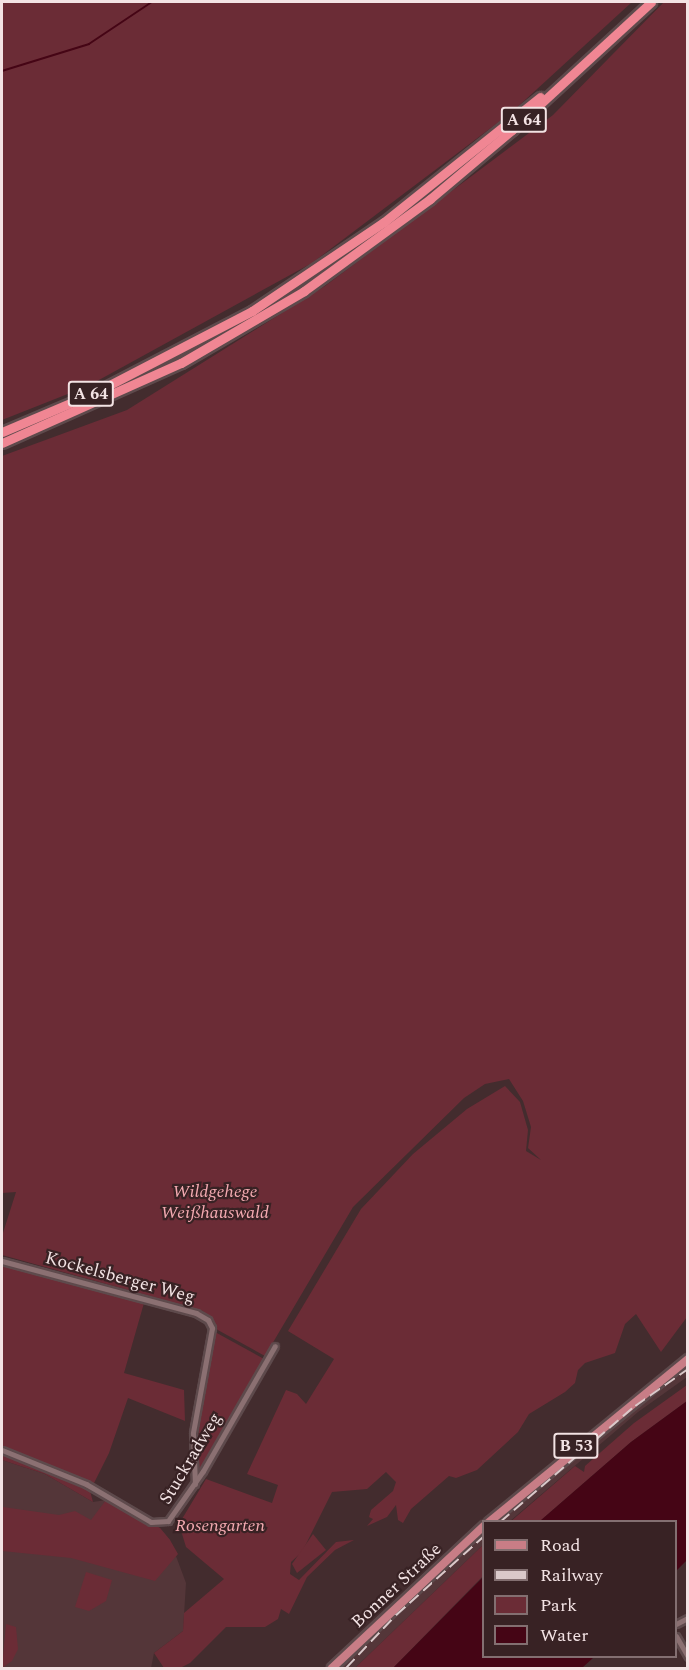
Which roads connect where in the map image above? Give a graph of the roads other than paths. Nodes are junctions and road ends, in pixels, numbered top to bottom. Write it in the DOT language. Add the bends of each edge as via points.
graph roads {
  1 [pos="644,2"];
  2 [pos="651,2"];
  3 [pos="2,432"];
  4 [pos="2,443"];
  5 [pos="2,1261"];
  6 [pos="274,1346"];
  7 [pos="687,1359"];
  8 [pos="2,1450"];
  9 [pos="195,1484"];
  10 [pos="490,1520"];
  11 [pos="482,1527"];
  12 [pos="677,1640"];
  13 [pos="687,1657"];
  14 [pos="332,1668"];
  1 -- 3 [label="highway, A 64" via="513,119 384,222 296,284 179,351"];
  2 -- 4 [label="highway, A 64" via="512,130 430,199 304,291 181,363"];
  5 -- 9 [label="street, Kockelsberger Weg" via="196,1313 208,1320 212,1328 193,1433"];
  6 -- 9 [label="street, Stuckradweg"];
  7 -- 10 [label="main road, B 53"];
  8 -- 9 [label="street, Stuckradweg" via="86,1484 151,1522 172,1519"];
  11 -- 14 [label="main road, Bonner Straße"];
  12 -- 13 [label="street"];
}
